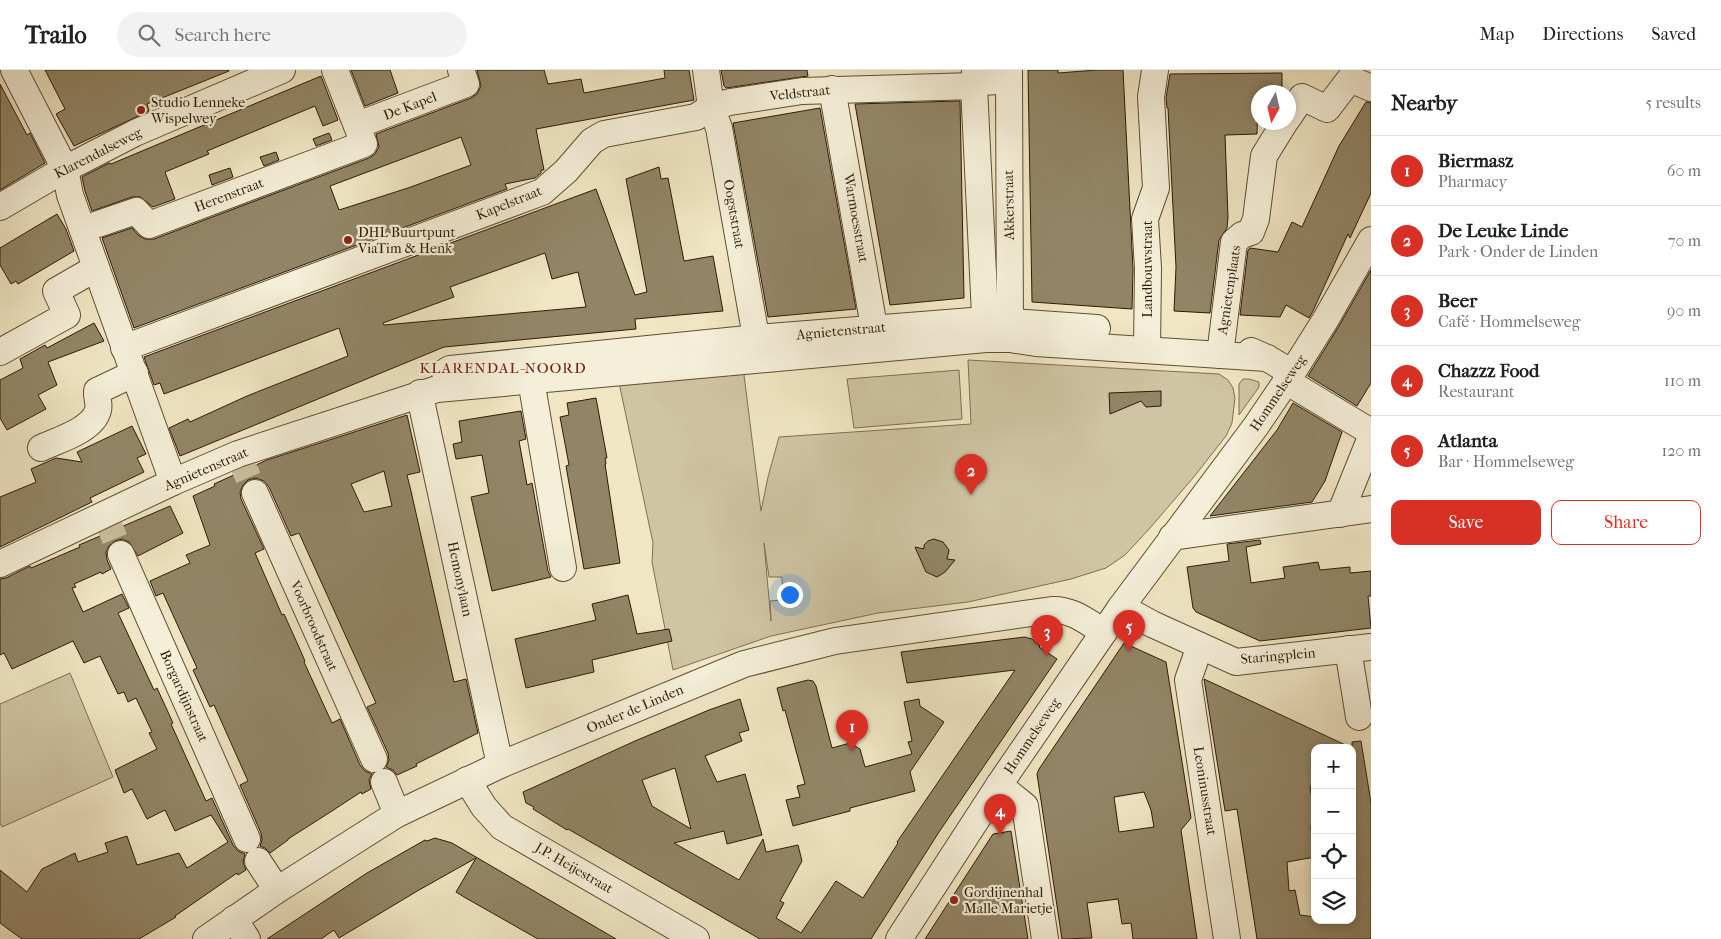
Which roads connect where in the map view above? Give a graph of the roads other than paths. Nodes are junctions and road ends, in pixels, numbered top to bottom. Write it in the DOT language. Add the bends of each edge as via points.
graph roads {
  1 [pos="14,70"];
  2 [pos="335,70"];
  3 [pos="461,70"];
  4 [pos="706,70"];
  5 [pos="1155,70"];
  6 [pos="273,72"];
  7 [pos="1009,75"];
  8 [pos="975,78"];
  9 [pos="1360,84"];
  10 [pos="832,89"];
  11 [pos="1296,106"];
  12 [pos="711,107"];
  13 [pos="1281,130"];
  14 [pos="366,133"];
  15 [pos="65,169"];
  16 [pos="0,206"];
  17 [pos="98,224"];
  18 [pos="1368,249"];
  19 [pos="96,268"];
  20 [pos="998,330"];
  21 [pos="877,338"];
  22 [pos="1147,340"];
  23 [pos="1220,346"];
  24 [pos="124,348"];
  25 [pos="758,348"];
  26 [pos="0,352"];
  27 [pos="135,373"];
  28 [pos="1289,377"];
  29 [pos="531,380"];
  30 [pos="420,394"];
  31 [pos="1371,432"];
  32 [pos="1371,437"];
  33 [pos="41,448"];
  34 [pos="173,482"];
  35 [pos="255,493"];
  36 [pos="1371,509"];
  37 [pos="1340,514"];
  38 [pos="1172,537"];
  39 [pos="121,554"];
  40 [pos="0,564"];
  41 [pos="564,568"];
  42 [pos="1121,607"];
  43 [pos="1104,632"];
  44 [pos="1200,646"];
  45 [pos="1360,648"];
  46 [pos="1359,717"];
  47 [pos="500,765"];
  48 [pos="467,780"];
  49 [pos="999,785"];
  50 [pos="397,814"];
  51 [pos="277,890"];
  52 [pos="240,929"];
  53 [pos="692,938"];
  54 [pos="206,939"];
  55 [pos="899,939"];
  56 [pos="1045,939"];
  57 [pos="1227,939"];
  1 -- 15 [label="street"];
  2 -- 14 [label="street"];
  3 -- 14 [label="street, De Kapel" via="466,84"];
  4 -- 12 [label="street, Oogststraat"];
  5 -- 22 [label="street, Landbouwstraat" via="1151,97 1156,188 1145,219"];
  6 -- 15 [label="street, Klarendalseweg" via="135,133"];
  7 -- 8 [label="street, Veldstraat" via="983,82"];
  7 -- 20 [label="street, Akkerstraat" via="1008,181"];
  8 -- 10 [label="street, Veldstraat"];
  8 -- 20 [label="street, Akkerstraat"];
  9 -- 11 [label="street" via="1327,109 1302,97"];
  10 -- 12 [label="street, Veldstraat" via="802,90"];
  10 -- 21 [label="street, Warmoesstraat"];
  12 -- 24 [label="street, Kapelstraat" via="696,117 604,134 542,192"];
  12 -- 25 [label="street, Oogststraat" via="719,128"];
  13 -- 23 [label="street, Agnietenplaats" via="1264,156 1254,226 1251,232 1234,242"];
  14 -- 17 [label="street, Herenstraat" via="149,225 136,211"];
  15 -- 16 [label="street, Klarendalseweg"];
  15 -- 19 [label="street" via="70,195"];
  18 -- 28 [label="street, Hommelseweg"];
  19 -- 24 [label="street"];
  19 -- 26 [label="street" via="56,291 67,315"];
  20 -- 21 [label="street, Agnietenstraat"];
  20 -- 22 [label="street, Agnietenstraat" via="1036,342"];
  21 -- 25 [label="street, Agnietenstraat"];
  22 -- 23 [label="street, Agnietenstraat"];
  23 -- 28 [label="street, Agnietenstraat" via="1267,358"];
  24 -- 27 [label="street"];
  25 -- 29 [label="street, Agnietenstraat"];
  25 -- 30 [label="street, Agnietenstraat" via="450,369 434,376"];
  27 -- 33 [label="street" via="97,391 98,413 88,426"];
  27 -- 34 [label="street"];
  28 -- 31 [label="street, Agnietenstraat"];
  28 -- 38 [label="street, Hommelseweg"];
  29 -- 30 [label="street, Agnietenstraat" via="437,388"];
  29 -- 41 [label="street"];
  30 -- 34 [label="street, Agnietenstraat" via="238,454"];
  30 -- 47 [label="street, Hemonylaan"];
  32 -- 37 [label="street"];
  34 -- 40 [label="street, Agnietenstraat"];
  35 -- 50 [label="street, Voorbroodstraat"];
  36 -- 37 [label="street"];
  37 -- 38 [label="street"];
  38 -- 42 [label="street, Hommelseweg"];
  39 -- 51 [label="street, Borgardijnstraat" via="252,850"];
  42 -- 43 [label="street, Hommelseweg"];
  42 -- 44 [label="street, Staringplein"];
  43 -- 47 [label="street, Onder de Linden" via="1063,609 835,641 744,664"];
  43 -- 49 [label="street, Hommelseweg"];
  44 -- 45 [label="street, Staringplein" via="1236,662"];
  44 -- 57 [label="street, Leoninusstraat" via="1188,680"];
  45 -- 46 [label="street, Staringplein"];
  47 -- 48 [label="street, Onder de Linden"];
  48 -- 50 [label="street, Onder de Linden"];
  48 -- 53 [label="street, J.P. Heijestraat" via="502,827"];
  49 -- 55 [label="street, Hommelseweg"];
  49 -- 56 [label="street" via="1025,806"];
  50 -- 51 [label="street, Onder de Linden"];
  51 -- 52 [label="street, Onder de Linden"];
  52 -- 54 [label="street, Onder de Linden"];
}
